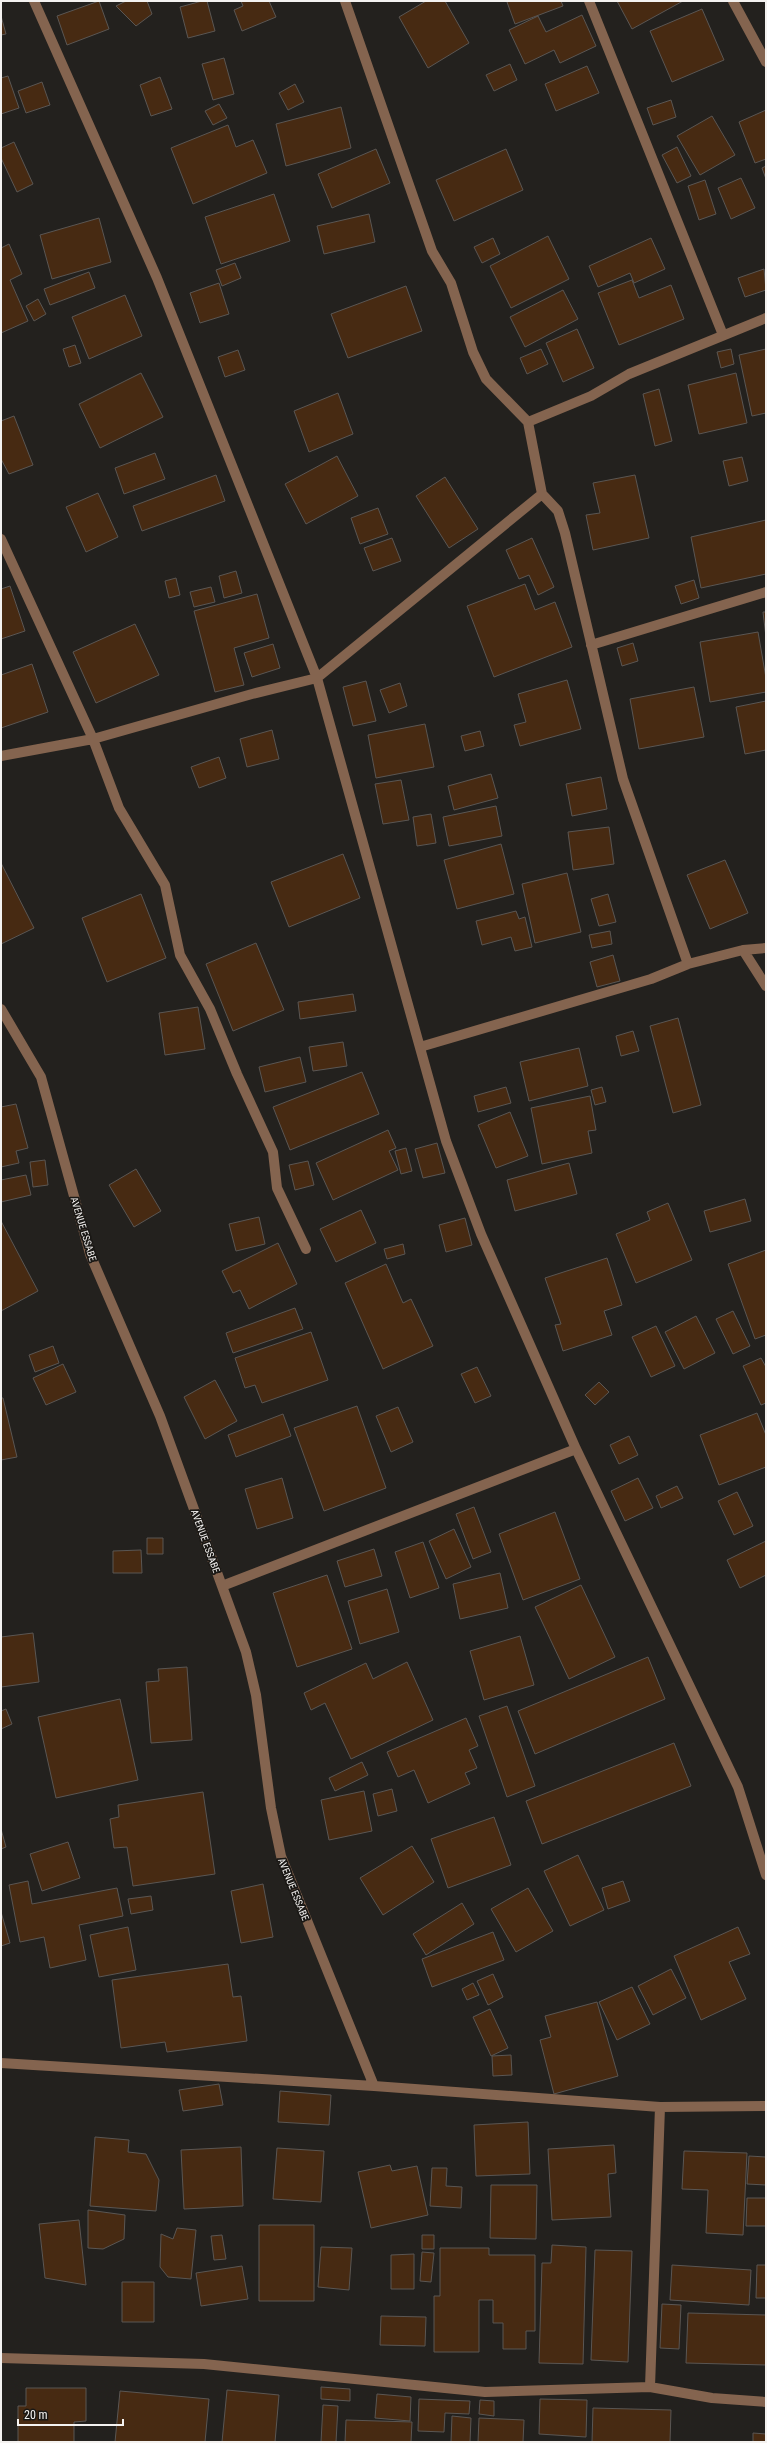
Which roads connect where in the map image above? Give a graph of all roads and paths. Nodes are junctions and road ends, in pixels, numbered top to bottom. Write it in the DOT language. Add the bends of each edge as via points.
graph roads {
  1 [pos="34,1"];
  2 [pos="345,1"];
  3 [pos="589,1"];
  4 [pos="733,1"];
  5 [pos="766,62"];
  6 [pos="766,318"];
  7 [pos="723,335"];
  8 [pos="528,422"];
  9 [pos="542,494"];
  10 [pos="1,538"];
  11 [pos="766,592"];
  12 [pos="591,645"];
  13 [pos="317,678"];
  14 [pos="92,739"];
  15 [pos="1,756"];
  16 [pos="766,948"];
  17 [pos="744,950"];
  18 [pos="688,964"];
  19 [pos="766,986"];
  20 [pos="1,1009"];
  21 [pos="5,1022"];
  22 [pos="420,1047"];
  23 [pos="306,1249"];
  24 [pos="576,1450"];
  25 [pos="222,1586"];
  26 [pos="766,1875"];
  27 [pos="1,2063"];
  28 [pos="374,2086"];
  29 [pos="766,2106"];
  30 [pos="660,2107"];
  31 [pos="1,2358"];
  32 [pos="650,2387"];
  33 [pos="766,2402"];
  1 -- 13 [label="street" via="157,278"];
  2 -- 8 [label="street" via="432,251 451,283 473,352 486,379"];
  3 -- 7 [label="street"];
  4 -- 5 [label="street"];
  6 -- 7 [label="street"];
  7 -- 8 [label="street" via="629,374 591,396"];
  8 -- 9 [label="street"];
  9 -- 12 [label="street" via="558,511"];
  9 -- 13 [label="street"];
  10 -- 14 [label="street"];
  11 -- 12 [label="street"];
  12 -- 18 [label="street" via="623,779"];
  13 -- 14 [label="street"];
  13 -- 22 [label="street"];
  14 -- 15 [label="street"];
  14 -- 23 [label="street" via="119,808 165,885 180,955 210,1009 273,1152 277,1188"];
  16 -- 17 [label="street"];
  17 -- 18 [label="street"];
  17 -- 19 [label="street"];
  18 -- 22 [label="street" via="651,979"];
  20 -- 21 [label="street, AVENUE ESSABE"];
  21 -- 25 [label="street, AVENUE ESSABE" via="41,1077 90,1254 160,1416"];
  22 -- 24 [label="street" via="446,1141 480,1234"];
  24 -- 25 [label="street"];
  24 -- 26 [label="street" via="738,1787"];
  25 -- 28 [label="street, AVENUE ESSABE" via="246,1652 256,1695 271,1808 281,1856"];
  27 -- 28 [label="street"];
  28 -- 30 [label="street"];
  29 -- 30 [label="street"];
  30 -- 32 [label="street"];
  31 -- 32 [label="street" via="204,2364 485,2392"];
  32 -- 33 [label="street" via="712,2398"];
}
